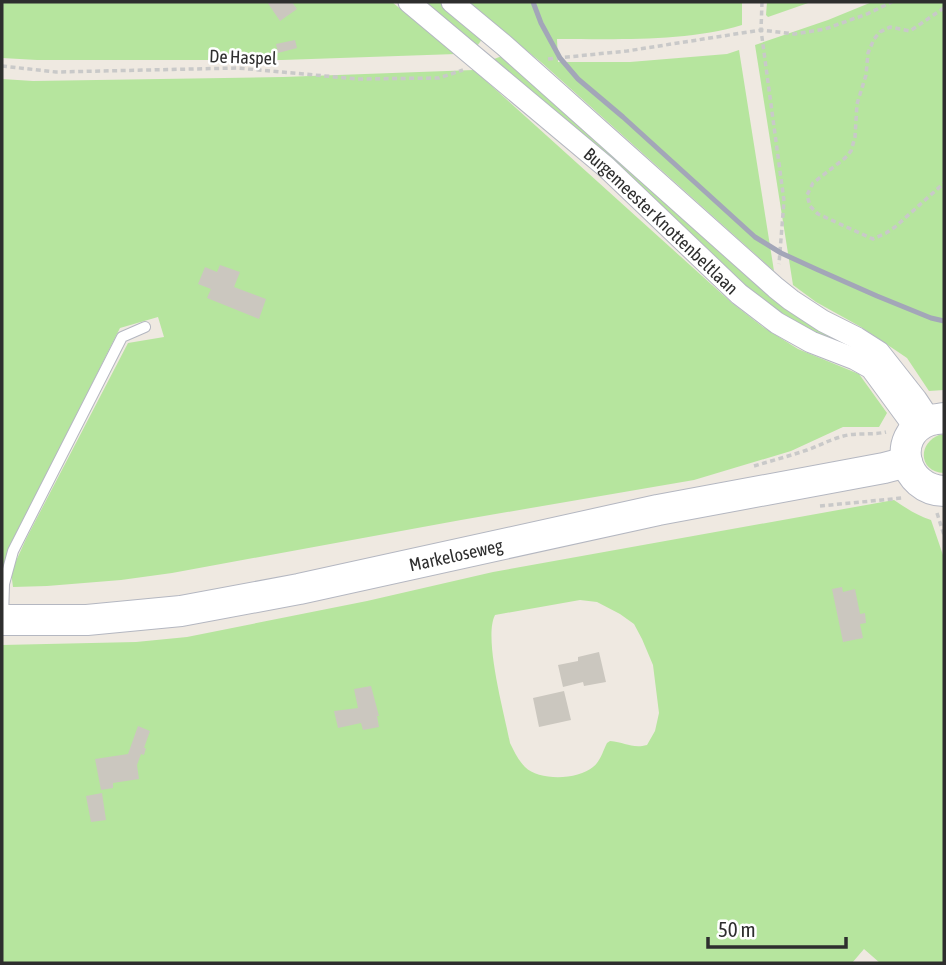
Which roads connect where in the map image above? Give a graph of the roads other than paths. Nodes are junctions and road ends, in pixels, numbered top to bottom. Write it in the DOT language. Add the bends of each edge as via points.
graph roads {
  1 [pos="409,2"];
  2 [pos="452,2"];
  3 [pos="145,327"];
  4 [pos="930,422"];
  5 [pos="906,462"];
  6 [pos="941,502"];
  7 [pos="2,620"];
  1 -- 4 [label="street, Burgemeester Knottenbeltlaan" via="606,167 739,293 777,323 871,368 888,389"];
  2 -- 4 [label="street, Burgemeester Knottenbeltlaan" via="776,288 879,352"];
  3 -- 7 [label="lane" via="122,337 13,551 4,584"];
  4 -- 5 [label="main road" via="910,438"];
  5 -- 6 [label="main road" via="915,479"];
  5 -- 7 [label="main road, Markeloseweg" via="181,611 87,620"];
}
